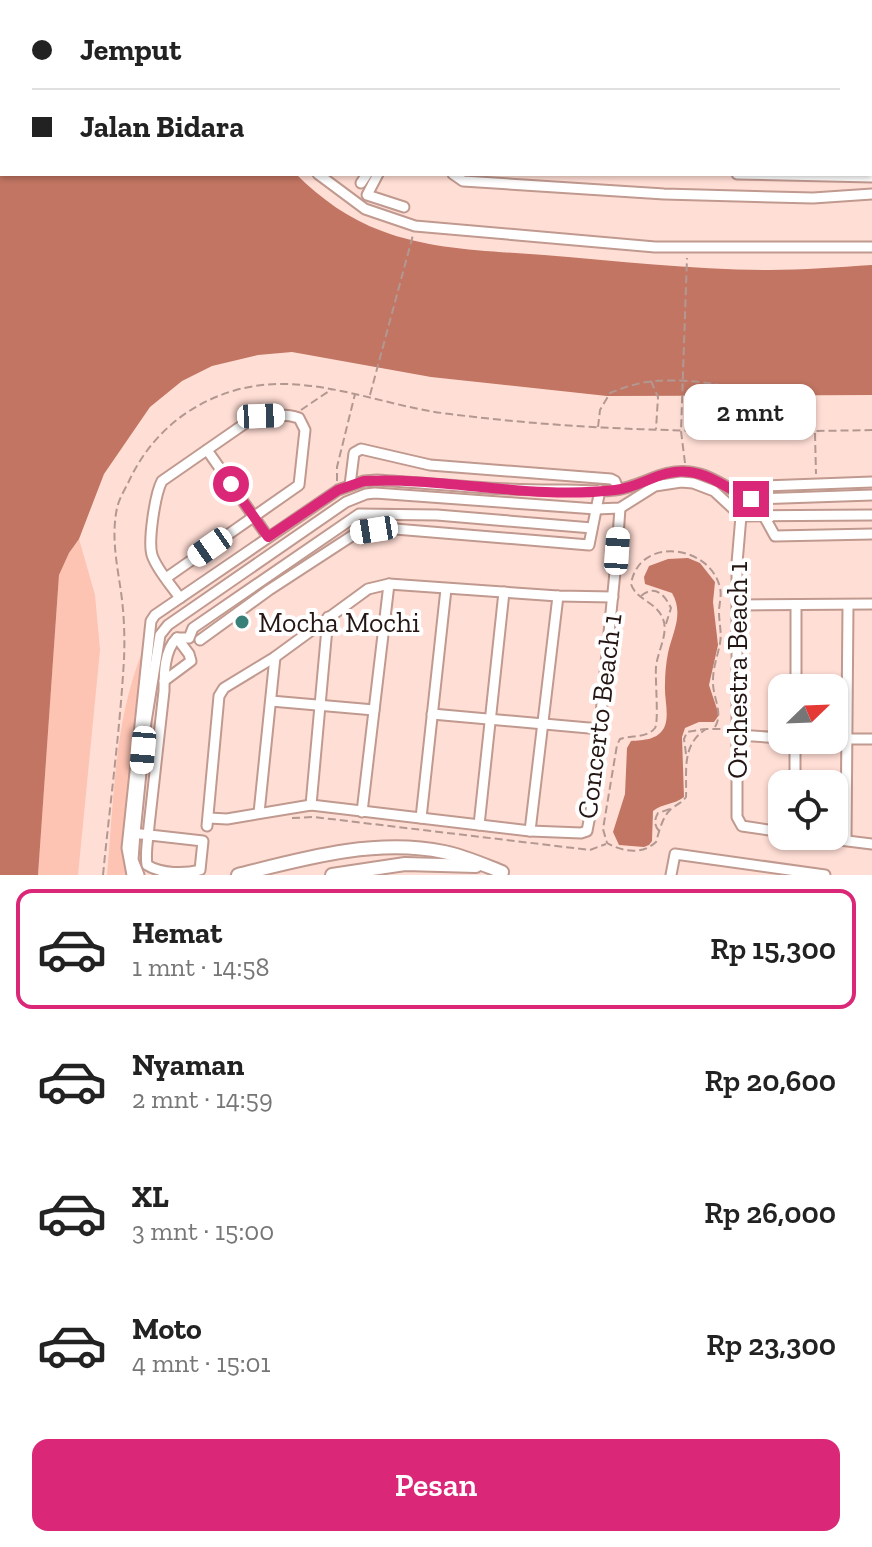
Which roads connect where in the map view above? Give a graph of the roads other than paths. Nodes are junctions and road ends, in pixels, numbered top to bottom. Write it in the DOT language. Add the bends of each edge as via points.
graph roads {
  1 [pos="321,176"];
  2 [pos="377,176"];
  3 [pos="456,176"];
  4 [pos="827,176"];
  5 [pos="872,177"];
  6 [pos="872,194"];
  7 [pos="404,207"];
  8 [pos="872,247"];
  9 [pos="207,450"];
  10 [pos="430,465"];
  11 [pos="535,474"];
  12 [pos="364,481"];
  13 [pos="872,482"];
  14 [pos="817,483"];
  15 [pos="428,484"];
  16 [pos="350,485"];
  17 [pos="475,487"];
  18 [pos="618,489"];
  19 [pos="534,490"];
  20 [pos="600,490"];
  21 [pos="366,494"];
  22 [pos="872,495"];
  23 [pos="820,497"];
  24 [pos="438,499"];
  25 [pos="751,499"];
  26 [pos="764,499"];
  27 [pos="473,500"];
  28 [pos="514,505"];
  29 [pos="620,508"];
  30 [pos="596,509"];
  31 [pos="362,513"];
  32 [pos="437,515"];
  33 [pos="872,515"];
  34 [pos="741,516"];
  35 [pos="851,516"];
  36 [pos="253,517"];
  37 [pos="765,518"];
  38 [pos="513,521"];
  39 [pos="592,528"];
  40 [pos="435,531"];
  41 [pos="852,534"];
  42 [pos="872,534"];
  43 [pos="268,537"];
  44 [pos="512,537"];
  45 [pos="617,551"];
  46 [pos="616,562"];
  47 [pos="252,566"];
  48 [pos="166,578"];
  49 [pos="262,580"];
  50 [pos="389,584"];
  51 [pos="446,589"];
  52 [pos="269,590"];
  53 [pos="504,592"];
  54 [pos="558,596"];
  55 [pos="613,597"];
  56 [pos="180,598"];
  57 [pos="872,604"];
  58 [pos="738,605"];
  59 [pos="848,605"];
  60 [pos="796,606"];
  61 [pos="183,614"];
  62 [pos="155,615"];
  63 [pos="328,617"];
  64 [pos="168,625"];
  65 [pos="193,628"];
  66 [pos="177,638"];
  67 [pos="200,640"];
  68 [pos="275,657"];
  69 [pos="796,674"];
  70 [pos="847,674"];
  71 [pos="152,676"];
  72 [pos="164,681"];
  73 [pos="271,701"];
  74 [pos="320,704"];
  75 [pos="374,710"];
  76 [pos="432,714"];
  77 [pos="490,719"];
  78 [pos="542,725"];
  79 [pos="600,729"];
  80 [pos="738,735"];
  81 [pos="768,737"];
  82 [pos="848,739"];
  83 [pos="872,739"];
  84 [pos="311,805"];
  85 [pos="362,812"];
  86 [pos="259,813"];
  87 [pos="421,818"];
  88 [pos="479,825"];
  89 [pos="768,830"];
  90 [pos="530,831"];
  91 [pos="132,833"];
  92 [pos="148,835"];
  93 [pos="848,840"];
  94 [pos="872,844"];
  95 [pos="764,871"];
  96 [pos="499,873"];
  97 [pos="136,874"];
  98 [pos="238,875"];
  99 [pos="333,875"];
  100 [pos="671,875"];
  101 [pos="825,875"];
  1 -- 8 [label="street" via="365,209 415,226 655,247"];
  2 -- 7 [label="street" via="367,195"];
  3 -- 6 [label="street" via="463,181 664,194"];
  4 -- 5 [label="street"];
  9 -- 36 [label="street"];
  9 -- 36 [label="street" via="261,416 299,418 305,430 299,485"];
  9 -- 48 [label="street" via="157,490 151,552"];
  10 -- 11 [label="street"];
  10 -- 15 [label="street"];
  10 -- 16 [label="street" via="357,450"];
  11 -- 18 [label="street" via="611,479"];
  11 -- 19 [label="street"];
  12 -- 15 [label="street"];
  12 -- 16 [label="street"];
  12 -- 21 [label="street"];
  13 -- 14 [label="street"];
  14 -- 23 [label="street"];
  14 -- 25 [label="street" via="764,486"];
  15 -- 17 [label="street"];
  16 -- 43 [label="street"];
  17 -- 19 [label="street"];
  17 -- 27 [label="street"];
  18 -- 20 [label="street"];
  18 -- 25 [label="street" via="665,473 687,472 717,480"];
  19 -- 20 [label="street"];
  20 -- 30 [label="street"];
  21 -- 24 [label="street"];
  21 -- 31 [label="street"];
  21 -- 47 [label="street"];
  22 -- 23 [label="street"];
  23 -- 26 [label="street"];
  24 -- 27 [label="street"];
  24 -- 32 [label="street"];
  25 -- 26 [label="street"];
  26 -- 37 [label="street"];
  27 -- 28 [label="street"];
  28 -- 30 [label="street"];
  28 -- 38 [label="street"];
  29 -- 30 [label="street"];
  29 -- 34 [label="street" via="655,486 681,482 714,491"];
  29 -- 45 [label="street"];
  30 -- 39 [label="street"];
  31 -- 32 [label="street"];
  31 -- 49 [label="street"];
  32 -- 38 [label="street"];
  32 -- 40 [label="street"];
  33 -- 35 [label="street"];
  34 -- 37 [label="street"];
  34 -- 58 [label="street, Orchestra Beach 1"];
  35 -- 37 [label="street"];
  35 -- 41 [label="street"];
  36 -- 43 [label="street"];
  36 -- 48 [label="street"];
  37 -- 41 [label="street" via="775,536"];
  38 -- 39 [label="street"];
  38 -- 44 [label="street"];
  39 -- 44 [label="street" via="586,545"];
  40 -- 44 [label="street"];
  40 -- 52 [label="street" via="358,532"];
  41 -- 42 [label="street"];
  43 -- 56 [label="street"];
  46 -- 55 [label="street, Concerto Beach 1"];
  47 -- 49 [label="street"];
  47 -- 61 [label="street"];
  48 -- 56 [label="street"];
  49 -- 52 [label="street"];
  49 -- 65 [label="street"];
  50 -- 51 [label="street"];
  50 -- 63 [label="street" via="368,589"];
  50 -- 75 [label="street"];
  51 -- 53 [label="street"];
  51 -- 76 [label="street"];
  52 -- 67 [label="street"];
  53 -- 54 [label="street"];
  53 -- 77 [label="street"];
  54 -- 55 [label="street"];
  54 -- 78 [label="street"];
  55 -- 79 [label="street, Concerto Beach 1"];
  56 -- 62 [label="street"];
  57 -- 59 [label="street"];
  58 -- 60 [label="street"];
  58 -- 80 [label="street, Orchestra Beach 1"];
  59 -- 60 [label="street"];
  59 -- 70 [label="street"];
  60 -- 69 [label="street"];
  61 -- 64 [label="street"];
  61 -- 65 [label="street"];
  62 -- 64 [label="street"];
  62 -- 91 [label="street" via="148,640"];
  63 -- 68 [label="street"];
  63 -- 74 [label="street"];
  64 -- 71 [label="street" via="157,643"];
  65 -- 66 [label="street" via="189,638"];
  66 -- 72 [label="street" via="169,649"];
  66 -- 72 [label="street" via="191,661"];
  68 -- 73 [label="street"];
  68 -- 86 [label="street" via="219,696 208,822"];
  71 -- 72 [label="street"];
  71 -- 91 [label="street"];
  72 -- 92 [label="street"];
  73 -- 74 [label="street"];
  73 -- 86 [label="street"];
  74 -- 75 [label="street"];
  74 -- 84 [label="street"];
  75 -- 85 [label="street"];
  76 -- 77 [label="street"];
  76 -- 87 [label="street"];
  77 -- 78 [label="street"];
  77 -- 88 [label="street"];
  78 -- 79 [label="street"];
  78 -- 90 [label="street"];
  79 -- 90 [label="street, Concerto Beach 1" via="587,831"];
  80 -- 81 [label="street"];
  80 -- 89 [label="street, Orchestra Beach 1" via="738,823"];
  82 -- 83 [label="street"];
  84 -- 85 [label="street"];
  84 -- 86 [label="street"];
  85 -- 87 [label="street"];
  87 -- 88 [label="street"];
  88 -- 90 [label="street"];
  91 -- 92 [label="street"];
  91 -- 97 [label="street" via="127,857"];
  92 -- 92 [label="street" via="146,860 151,868 200,870 203,841"];
  93 -- 94 [label="street"];
  95 -- 100 [label="street" via="675,854"];
  95 -- 101 [label="street"];
  96 -- 98 [label="main road" via="444,851 378,847"];
  96 -- 99 [label="main road" via="405,864"];
}
